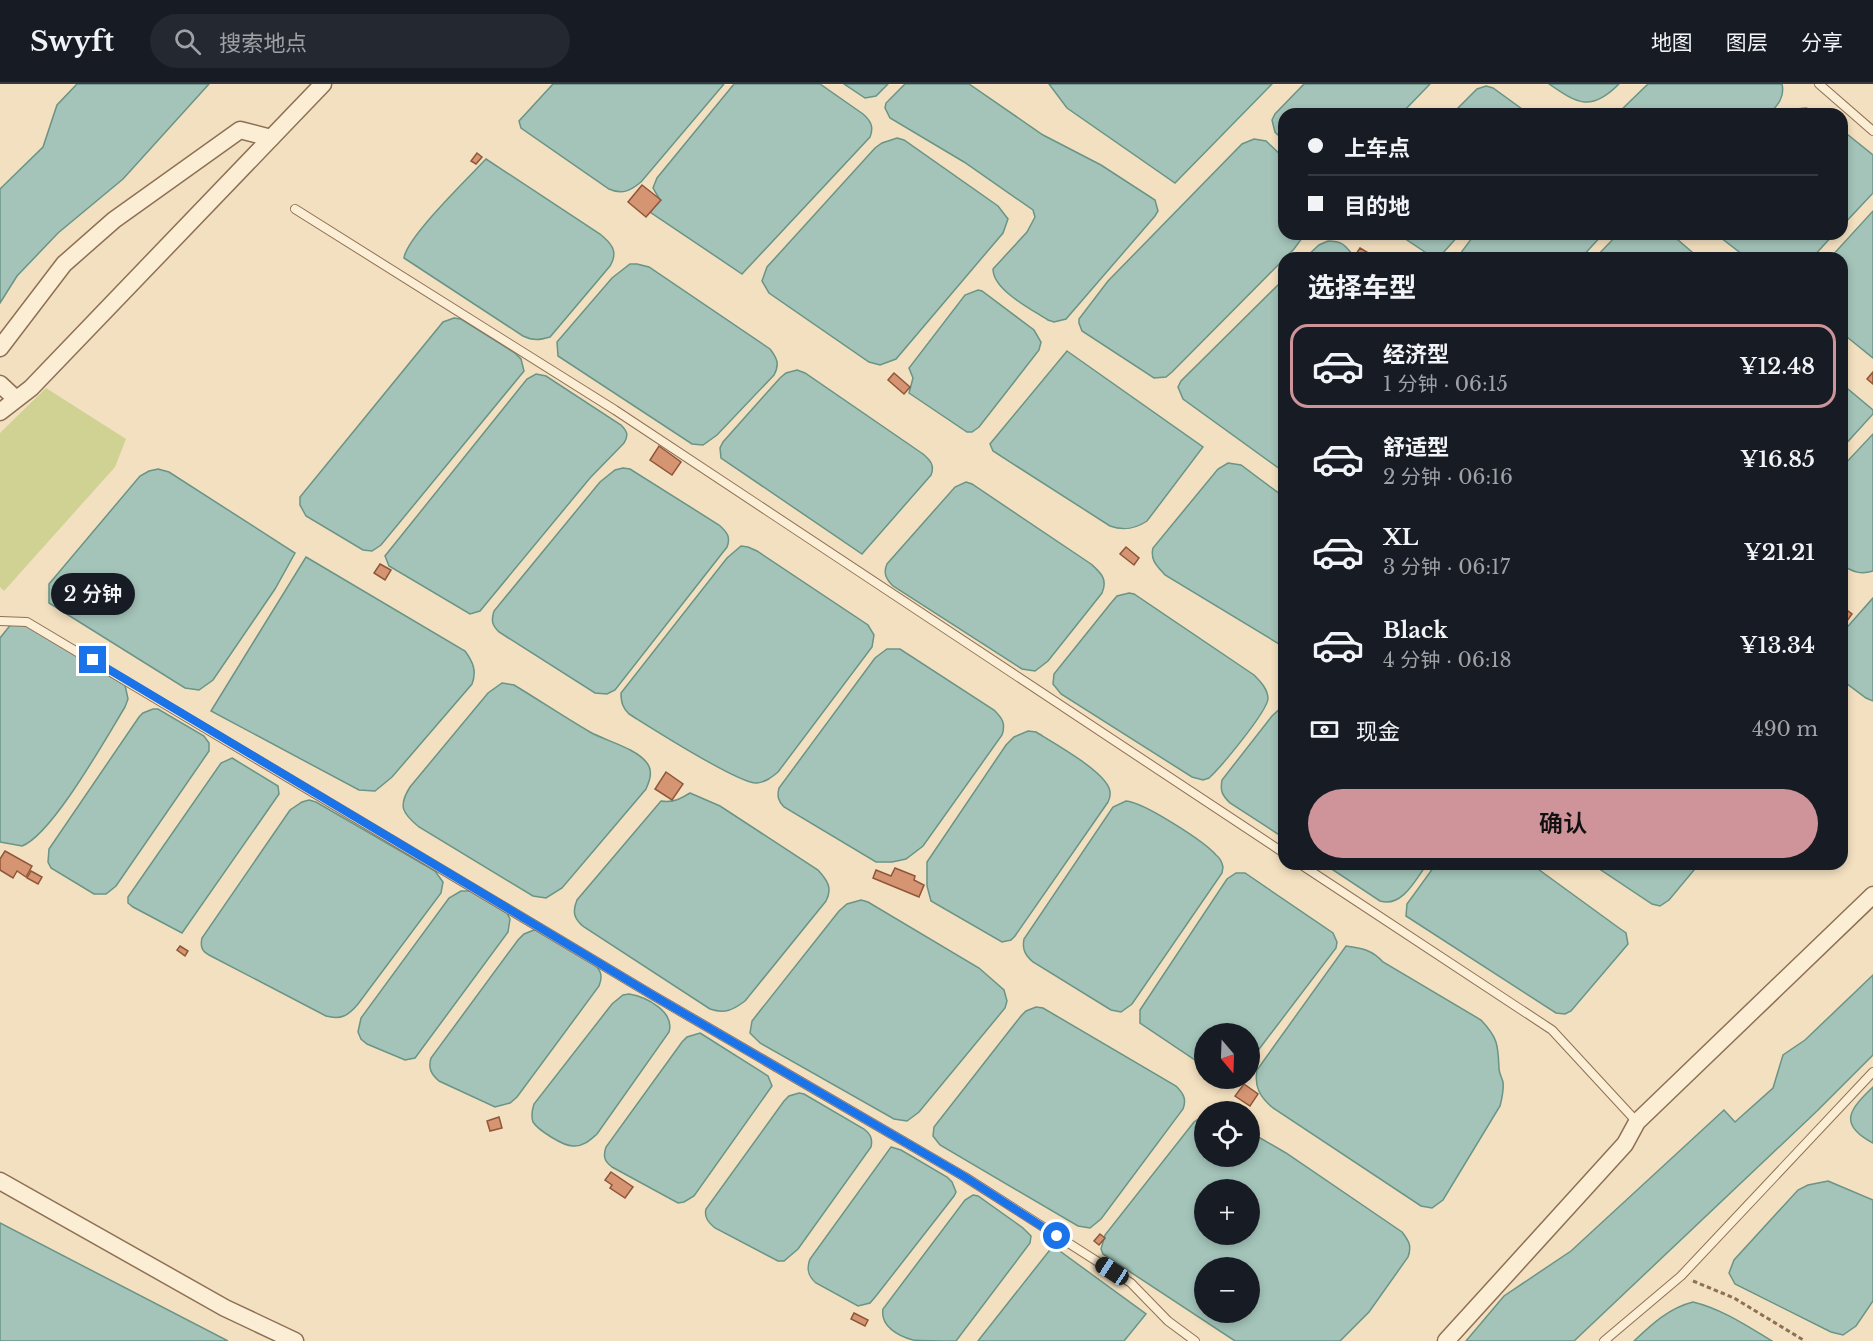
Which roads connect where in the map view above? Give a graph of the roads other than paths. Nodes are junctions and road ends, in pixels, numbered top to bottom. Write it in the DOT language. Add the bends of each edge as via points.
graph roads {
  1 [pos="323,84"];
  2 [pos="1819,84"];
  3 [pos="1847,108"];
  4 [pos="1848,109"];
  5 [pos="1873,131"];
  6 [pos="271,138"];
  7 [pos="295,209"];
  8 [pos="0,348"];
  9 [pos="0,384"];
  10 [pos="16,399"];
  11 [pos="0,412"];
  12 [pos="0,621"];
  13 [pos="1278,849"];
  14 [pos="1309,870"];
  15 [pos="1873,895"];
  16 [pos="1873,1072"];
  17 [pos="1637,1122"];
  18 [pos="0,1181"];
  19 [pos="295,1341"];
  20 [pos="1196,1341"];
  21 [pos="1446,1341"];
  22 [pos="1604,1341"];
  1 -- 6 [label="street"];
  2 -- 3 [label="lane"];
  4 -- 5 [label="lane"];
  6 -- 8 [label="street" via="240,130 114,220 64,264"];
  6 -- 10 [label="street" via="31,388"];
  7 -- 13 [label="lane" via="615,410"];
  9 -- 10 [label="street"];
  10 -- 11 [label="street"];
  12 -- 20 [label="lane" via="27,622 36,627 965,1177 1131,1283 1168,1321"];
  14 -- 17 [label="lane" via="1552,1030"];
  15 -- 17 [label="street"];
  16 -- 22 [label="lane" via="1681,1276"];
  17 -- 21 [label="street" via="1625,1144"];
  18 -- 19 [label="street" via="225,1308"];
}
